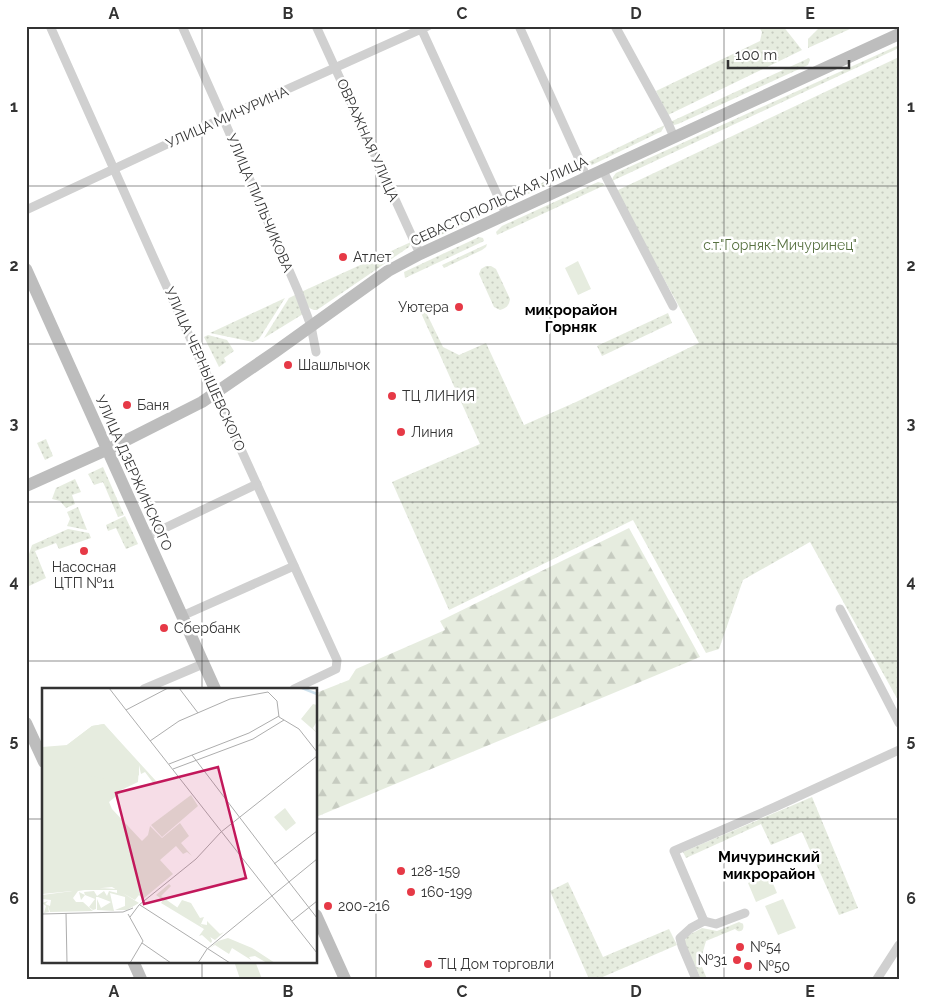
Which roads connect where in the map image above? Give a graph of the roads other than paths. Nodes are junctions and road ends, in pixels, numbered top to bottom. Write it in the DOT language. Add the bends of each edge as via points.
graph roads {
  1 [pos="50,26"];
  2 [pos="182,26"];
  3 [pos="316,26"];
  4 [pos="519,26"];
  5 [pos="615,26"];
  6 [pos="423,27"];
  7 [pos="899,34"];
  8 [pos="336,68"];
  9 [pos="224,118"];
  10 [pos="674,137"];
  11 [pos="114,169"];
  12 [pos="602,169"];
  13 [pos="586,177"];
  14 [pos="26,210"];
  15 [pos="506,214"];
  16 [pos="420,254"];
  17 [pos="26,269"];
  18 [pos="673,306"];
  19 [pos="311,326"];
  20 [pos="316,352"];
  21 [pos="215,393"];
  22 [pos="107,450"];
  23 [pos="257,484"];
  24 [pos="26,486"];
  25 [pos="146,537"];
  26 [pos="294,566"];
  27 [pos="840,609"];
  28 [pos="182,616"];
  29 [pos="203,664"];
  30 [pos="146,688"];
  31 [pos="215,688"];
  32 [pos="296,688"];
  33 [pos="26,723"];
  34 [pos="899,723"];
  35 [pos="899,750"];
  36 [pos="42,758"];
  37 [pos="744,913"];
  38 [pos="318,919"];
  39 [pos="704,921"];
  40 [pos="899,944"];
  41 [pos="133,962"];
  42 [pos="141,979"];
  43 [pos="345,979"];
  44 [pos="696,979"];
  45 [pos="877,979"];
  1 -- 11 [label="street, УЛИЦА ЧЕРНЫШЕВСКОГО"];
  2 -- 9 [label="street, УЛИЦА ПИЛЬЧИКОВА"];
  3 -- 8 [label="street, ОВРАЖНАЯ УЛИЦА"];
  4 -- 13 [label="street"];
  5 -- 10 [label="street"];
  6 -- 8 [label="street, УЛИЦА МИЧУРИНА"];
  6 -- 15 [label="street"];
  7 -- 10 [label="main road, СЕВАСТОПОЛЬСКАЯ УЛИЦА"];
  8 -- 9 [label="street, УЛИЦА МИЧУРИНА"];
  8 -- 16 [label="street, ОВРАЖНАЯ УЛИЦА"];
  9 -- 11 [label="street, УЛИЦА МИЧУРИНА"];
  9 -- 19 [label="street, УЛИЦА ПИЛЬЧИКОВА"];
  10 -- 12 [label="main road, СЕВАСТОПОЛЬСКАЯ УЛИЦА"];
  11 -- 14 [label="street, УЛИЦА МИЧУРИНА"];
  11 -- 21 [label="street, УЛИЦА ЧЕРНЫШЕВСКОГО"];
  12 -- 13 [label="main road, СЕВАСТОПОЛЬСКАЯ УЛИЦА"];
  12 -- 18 [label="street"];
  13 -- 15 [label="main road, СЕВАСТОПОЛЬСКАЯ УЛИЦА"];
  15 -- 16 [label="main road, СЕВАСТОПОЛЬСКАЯ УЛИЦА"];
  16 -- 19 [label="main road, СЕВАСТОПОЛЬСКАЯ УЛИЦА" via="388,271"];
  17 -- 22 [label="main road, УЛИЦА ДЗЕРЖИНСКОГО"];
  19 -- 20 [label="street, УЛИЦА ПИЛЬЧИКОВА"];
  19 -- 21 [label="main road, СЕВАСТОПОЛЬСКАЯ УЛИЦА"];
  21 -- 22 [label="main road, СЕВАСТОПОЛЬСКАЯ УЛИЦА"];
  21 -- 23 [label="street, УЛИЦА ЧЕРНЫШЕВСКОГО"];
  22 -- 24 [label="main road, СЕВАСТОПОЛЬСКАЯ УЛИЦА"];
  22 -- 25 [label="main road, УЛИЦА ДЗЕРЖИНСКОГО"];
  23 -- 25 [label="street"];
  23 -- 26 [label="street, УЛИЦА ЧЕРНЫШЕВСКОГО"];
  25 -- 28 [label="main road, УЛИЦА ДЗЕРЖИНСКОГО"];
  26 -- 28 [label="street"];
  26 -- 32 [label="street, УЛИЦА ЧЕРНЫШЕВСКОГО" via="337,660 336,669"];
  27 -- 34 [label="street"];
  28 -- 29 [label="main road, УЛИЦА ДЗЕРЖИНСКОГО"];
  29 -- 30 [label="street"];
  29 -- 31 [label="main road, УЛИЦА ДЗЕРЖИНСКОГО"];
  33 -- 36 [label="main road"];
  35 -- 39 [label="street" via="674,851"];
  37 -- 39 [label="street" via="716,924"];
  38 -- 43 [label="main road"];
  39 -- 44 [label="street" via="680,938"];
  40 -- 45 [label="street"];
  41 -- 42 [label="main road"];
}
